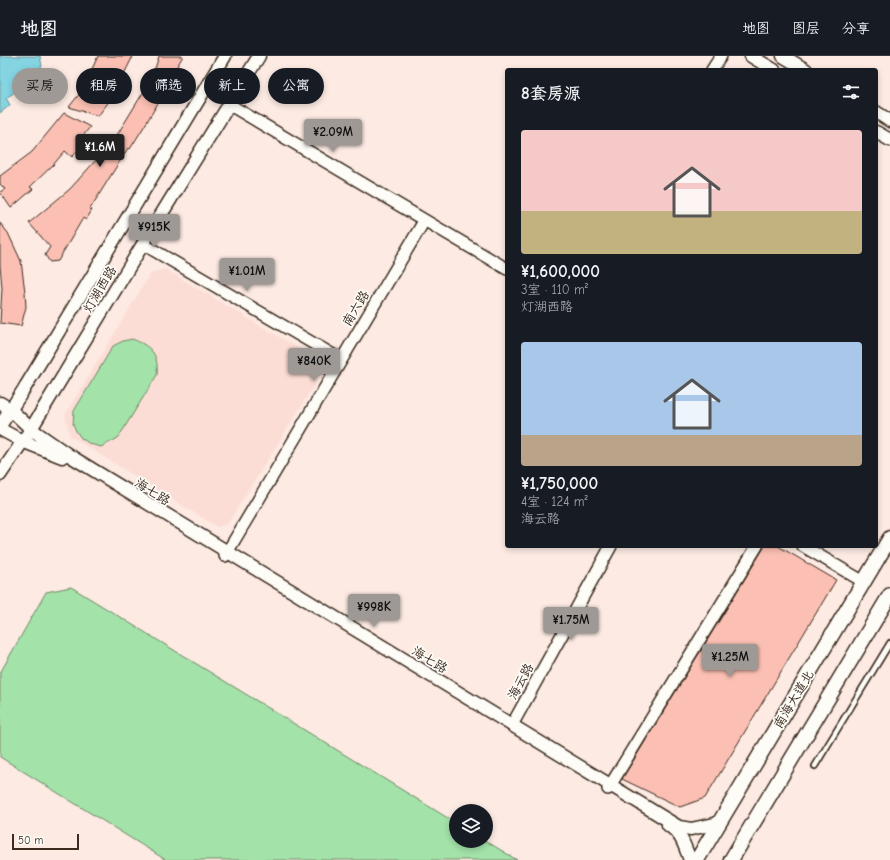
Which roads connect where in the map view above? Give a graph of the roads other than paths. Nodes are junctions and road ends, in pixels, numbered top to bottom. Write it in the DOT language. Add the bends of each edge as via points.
graph roads {
  1 [pos="225,56"];
  2 [pos="259,56"];
  3 [pos="721,56"];
  4 [pos="751,56"];
  5 [pos="783,56"];
  6 [pos="713,68"];
  7 [pos="771,68"];
  8 [pos="803,68"];
  9 [pos="230,105"];
  10 [pos="878,113"];
  11 [pos="890,121"];
  12 [pos="878,133"];
  13 [pos="890,140"];
  14 [pos="424,220"];
  15 [pos="143,244"];
  16 [pos="505,268"];
  17 [pos="340,359"];
  18 [pos="5,406"];
  19 [pos="0,427"];
  20 [pos="31,429"];
  21 [pos="22,441"];
  22 [pos="0,475"];
  23 [pos="890,538"];
  24 [pos="610,548"];
  25 [pos="756,548"];
  26 [pos="806,548"];
  27 [pos="226,555"];
  28 [pos="864,582"];
  29 [pos="890,596"];
  30 [pos="890,643"];
  31 [pos="512,725"];
  32 [pos="815,766"];
  33 [pos="609,787"];
  34 [pos="719,823"];
  35 [pos="690,860"];
  36 [pos="697,860"];
  37 [pos="732,860"];
  1 -- 18 [label="main road, 灯湖西路" via="24,389"];
  2 -- 9 [label="main road, 灯湖西路"];
  3 -- 6 [label="street"];
  4 -- 7 [label="main road"];
  5 -- 8 [label="main road"];
  9 -- 14 [label="street"];
  9 -- 15 [label="main road, 灯湖西路"];
  10 -- 11 [label="main road"];
  12 -- 13 [label="main road"];
  14 -- 16 [label="street"];
  14 -- 17 [label="street, 南六路"];
  15 -- 17 [label="street"];
  15 -- 20 [label="main road, 灯湖西路"];
  17 -- 27 [label="street, 南六路"];
  18 -- 19 [label="main road, 灯湖西路"];
  18 -- 20 [label="main road, 海七路"];
  19 -- 21 [label="main road, 海七路"];
  20 -- 21 [label="main road, 灯湖西路"];
  20 -- 27 [label="main road, 海七路"];
  21 -- 22 [label="main road, 灯湖西路"];
  21 -- 27 [label="main road, 海七路" via="62,457"];
  23 -- 28 [label="highway, 南海大道北"];
  24 -- 31 [label="street, 海云路"];
  25 -- 33 [label="street"];
  26 -- 28 [label="street"];
  27 -- 31 [label="main road, 海七路"];
  27 -- 33 [label="main road, 海七路"];
  28 -- 34 [label="highway, 南海大道北"];
  29 -- 37 [label="highway"];
  30 -- 32 [label="lane"];
  31 -- 33 [label="main road, 海七路"];
  33 -- 34 [label="main road, 海七路" via="678,827 691,829"];
  33 -- 35 [label="main road, 海七路" via="675,830 683,840"];
  34 -- 36 [label="highway, 南海大道北"];
}
